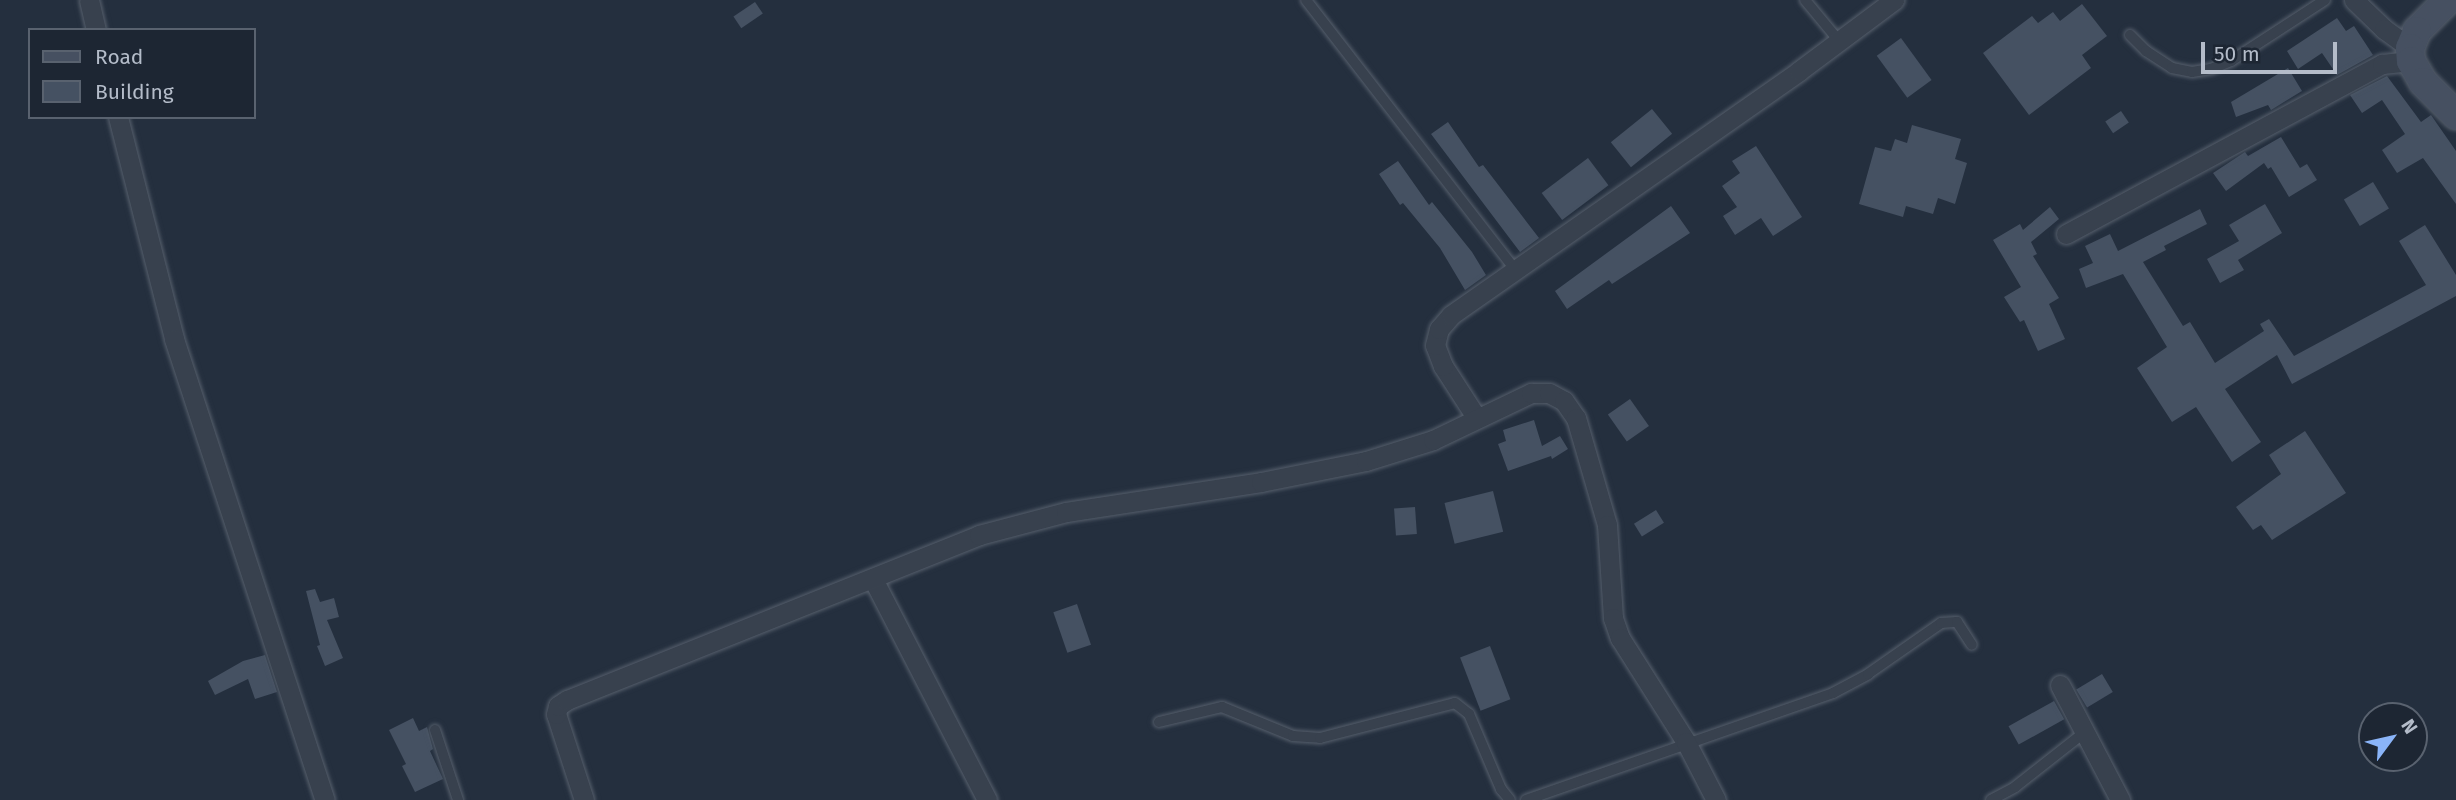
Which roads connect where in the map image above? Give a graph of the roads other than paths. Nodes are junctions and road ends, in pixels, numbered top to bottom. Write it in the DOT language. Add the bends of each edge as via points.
graph roads {
  1 [pos="89,0"];
  2 [pos="1306,0"];
  3 [pos="1805,0"];
  4 [pos="1894,0"];
  5 [pos="2325,0"];
  6 [pos="2354,0"];
  7 [pos="2448,0"];
  8 [pos="96,28"];
  9 [pos="2130,34"];
  10 [pos="1839,41"];
  11 [pos="2410,54"];
  12 [pos="2456,115"];
  13 [pos="119,119"];
  14 [pos="2066,234"];
  15 [pos="1516,271"];
  16 [pos="1476,417"];
  17 [pos="873,579"];
  18 [pos="1972,645"];
  19 [pos="2060,685"];
  20 [pos="1159,722"];
  21 [pos="435,730"];
  22 [pos="2085,732"];
  23 [pos="1686,742"];
  24 [pos="325,800"];
  25 [pos="458,800"];
  26 [pos="584,800"];
  27 [pos="987,800"];
  28 [pos="1510,800"];
  29 [pos="1526,800"];
  30 [pos="1716,800"];
  31 [pos="1991,800"];
  32 [pos="2120,800"];
  1 -- 8 [label="street"];
  2 -- 15 [label="lane"];
  3 -- 10 [label="lane"];
  4 -- 10 [label="street"];
  5 -- 9 [label="lane" via="2231,61 2211,69 2172,68"];
  6 -- 11 [label="street"];
  7 -- 11 [label="main road" via="2417,31"];
  10 -- 15 [label="street"];
  11 -- 12 [label="main road" via="2423,82"];
  11 -- 14 [label="street" via="2382,64"];
  13 -- 24 [label="street" via="174,340"];
  15 -- 16 [label="street" via="1451,315 1439,329 1435,345 1443,366"];
  16 -- 17 [label="street" via="1433,440 1366,461 1066,512 979,536"];
  16 -- 23 [label="street" via="1531,393 1549,393 1563,401 1576,418 1602,499 1617,628 1631,659"];
  17 -- 26 [label="street" via="558,706 556,714"];
  17 -- 27 [label="street"];
  18 -- 23 [label="lane" via="1957,622 1941,622 1843,688"];
  19 -- 22 [label="street"];
  20 -- 28 [label="lane" via="1222,707 1293,736 1320,738 1455,703 1469,715"];
  21 -- 25 [label="lane"];
  22 -- 31 [label="lane" via="2015,788"];
  22 -- 32 [label="street"];
  23 -- 29 [label="lane"];
  23 -- 30 [label="street"];
}
